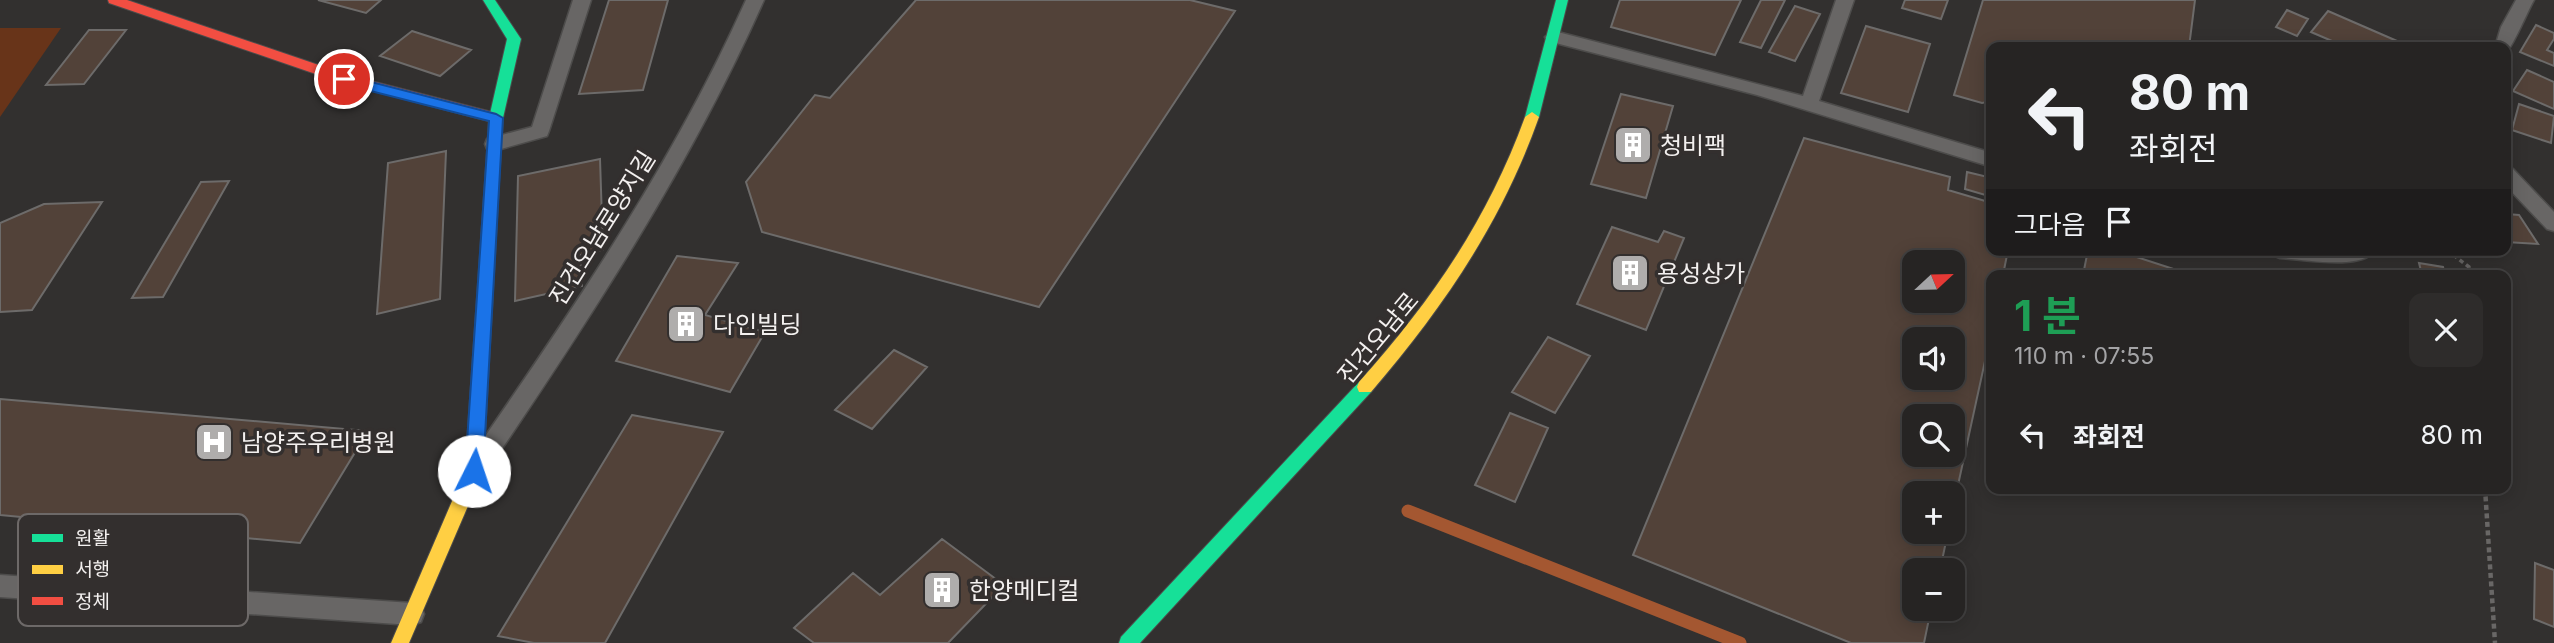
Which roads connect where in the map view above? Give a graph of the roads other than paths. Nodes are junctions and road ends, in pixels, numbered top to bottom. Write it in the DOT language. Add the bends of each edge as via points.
graph roads {
  1 [pos="114,0"];
  2 [pos="489,0"];
  3 [pos="582,0"];
  4 [pos="755,0"];
  5 [pos="1562,0"];
  6 [pos="1844,0"];
  7 [pos="2525,0"];
  8 [pos="1554,37"];
  9 [pos="2506,42"];
  10 [pos="1809,105"];
  11 [pos="496,118"];
  12 [pos="494,144"];
  13 [pos="1986,158"];
  14 [pos="2511,179"];
  15 [pos="2554,224"];
  16 [pos="474,471"];
  17 [pos="0,586"];
  18 [pos="18,587"];
  19 [pos="248,603"];
  20 [pos="412,614"];
  21 [pos="400,643"];
  22 [pos="1128,643"];
  1 -- 11 [label="street" via="344,79"];
  2 -- 11 [label="street" via="514,39"];
  3 -- 12 [label="lane" via="540,131"];
  4 -- 16 [label="lane, 진건오남로양지길" via="714,91 648,208"];
  5 -- 8 [label="street, 진건오남로"];
  6 -- 10 [label="lane"];
  7 -- 9 [label="lane"];
  8 -- 10 [label="lane"];
  8 -- 22 [label="street, 진건오남로" via="1524,141 1496,207 1438,303 1357,399"];
  10 -- 13 [label="lane"];
  11 -- 12 [label="street"];
  12 -- 16 [label="street"];
  14 -- 15 [label="lane"];
  16 -- 20 [label="street"];
  17 -- 18 [label="lane"];
  19 -- 20 [label="lane"];
  20 -- 21 [label="street"];
}
